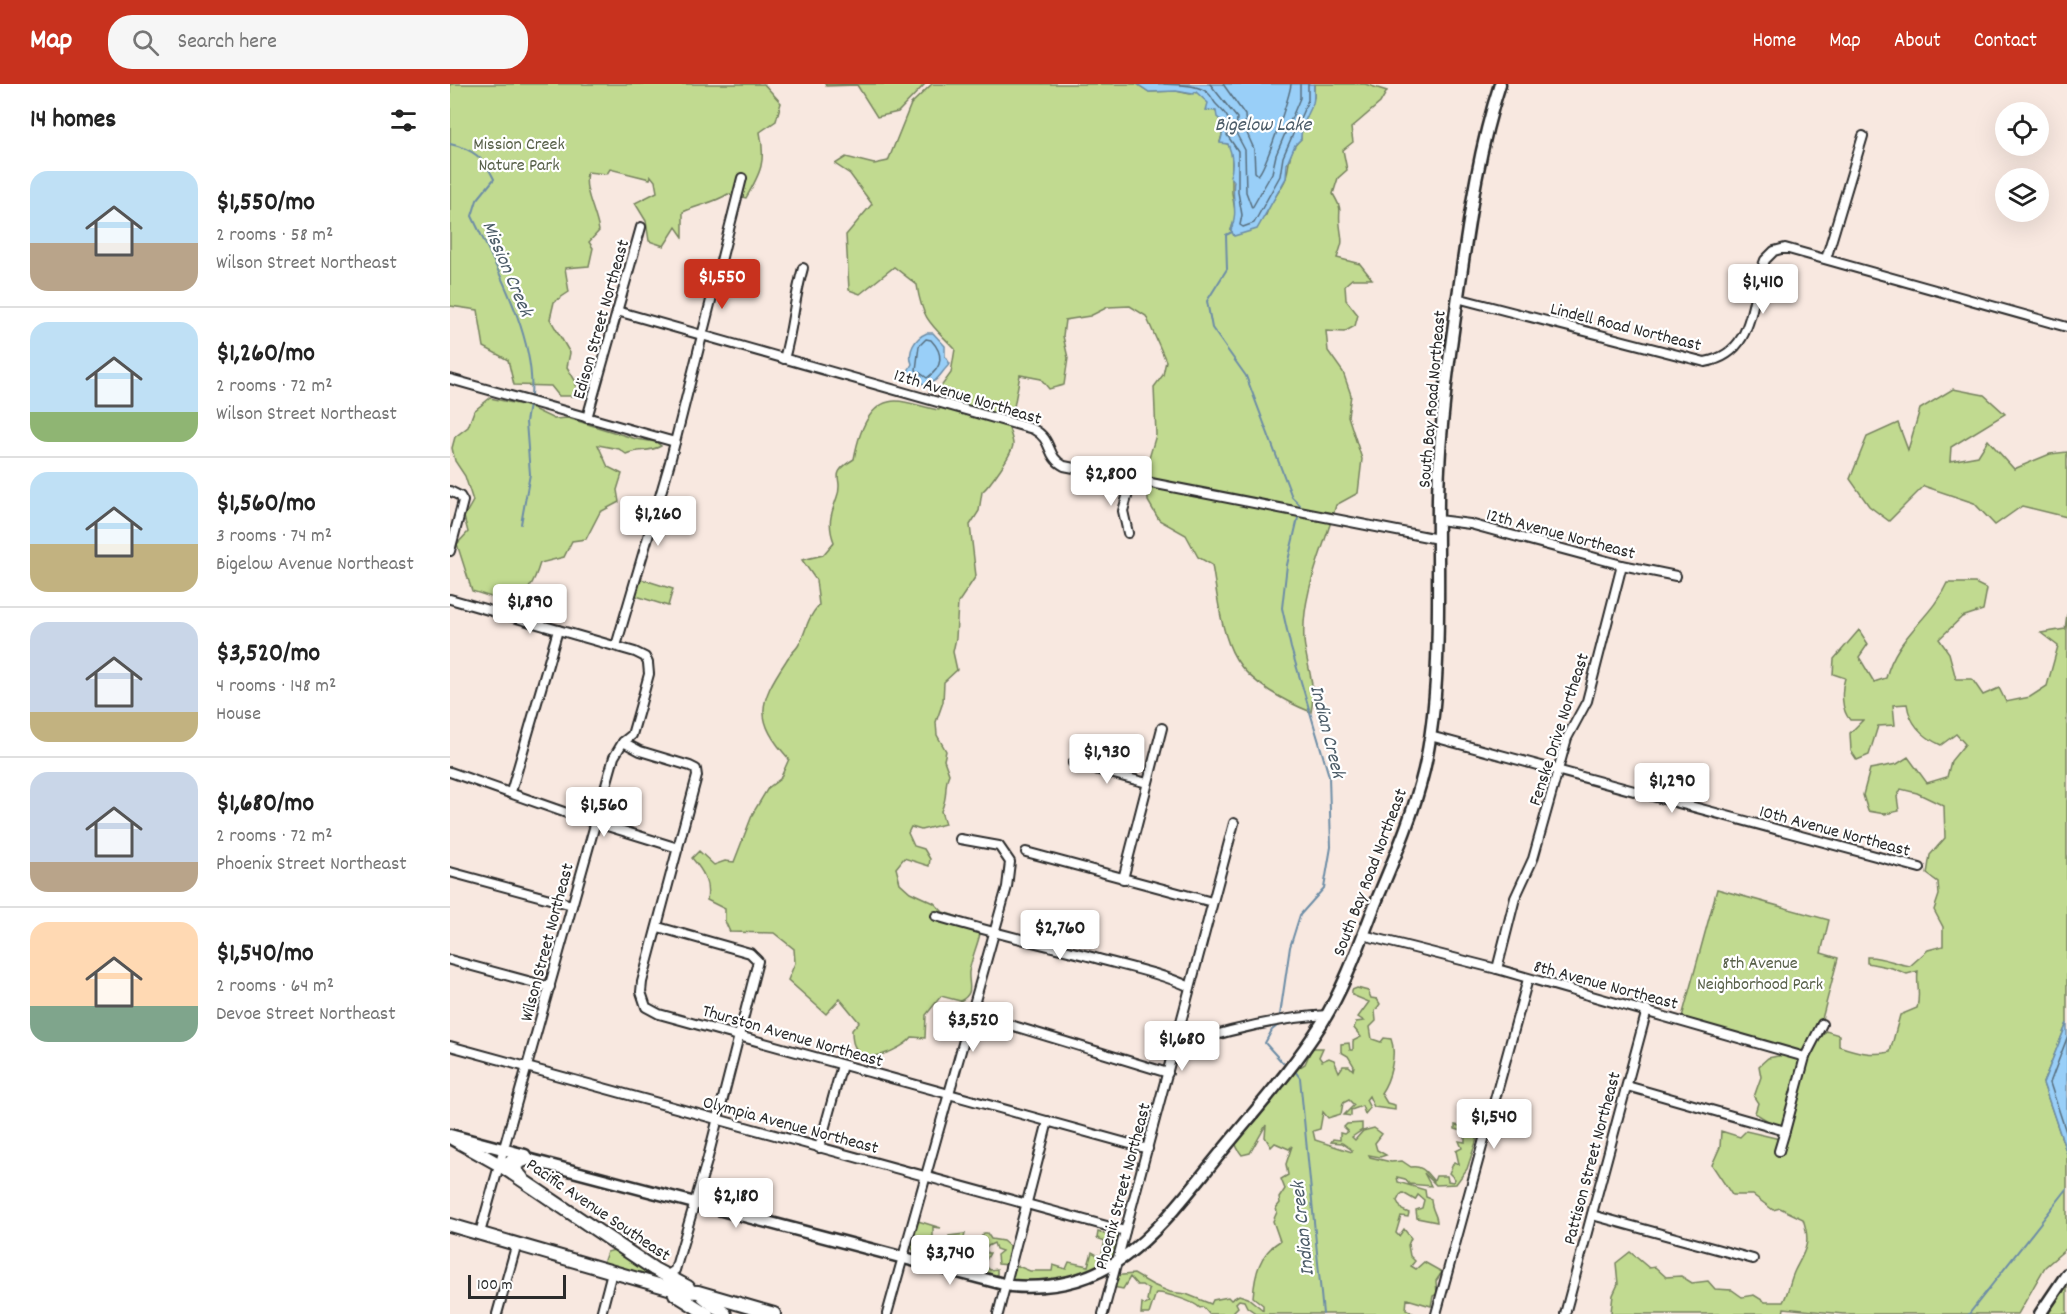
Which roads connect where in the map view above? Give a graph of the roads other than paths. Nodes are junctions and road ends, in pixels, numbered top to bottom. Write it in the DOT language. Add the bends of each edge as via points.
graph roads {
  1 [pos="1500,84"];
  2 [pos="1863,136"];
  3 [pos="742,178"];
  4 [pos="641,227"];
  5 [pos="1826,260"];
  6 [pos="803,268"];
  7 [pos="1457,298"];
  8 [pos="617,311"];
  9 [pos="2067,327"];
  10 [pos="702,336"];
  11 [pos="784,359"];
  12 [pos="450,379"];
  13 [pos="587,418"];
  14 [pos="676,439"];
  15 [pos="1132,479"];
  16 [pos="450,491"];
  17 [pos="1438,520"];
  18 [pos="1128,533"];
  19 [pos="1438,539"];
  20 [pos="450,551"];
  21 [pos="1622,565"];
  22 [pos="1676,576"];
  23 [pos="450,599"];
  24 [pos="558,630"];
  25 [pos="616,646"];
  26 [pos="1162,728"];
  27 [pos="1430,736"];
  28 [pos="623,742"];
  29 [pos="1073,763"];
  30 [pos="1558,770"];
  31 [pos="450,772"];
  32 [pos="1147,783"];
  33 [pos="511,792"];
  34 [pos="595,823"];
  35 [pos="1234,823"];
  36 [pos="960,839"];
  37 [pos="678,848"];
  38 [pos="1026,852"];
  39 [pos="1920,868"];
  40 [pos="450,872"];
  41 [pos="1123,879"];
  42 [pos="1212,902"];
  43 [pos="572,905"];
  44 [pos="936,916"];
  45 [pos="657,927"];
  46 [pos="996,934"];
  47 [pos="1363,935"];
  48 [pos="450,960"];
  49 [pos="1497,969"];
  50 [pos="1528,979"];
  51 [pos="550,987"];
  52 [pos="1190,987"];
  53 [pos="1647,1010"];
  54 [pos="971,1013"];
  55 [pos="1327,1014"];
  56 [pos="1822,1024"];
  57 [pos="739,1036"];
  58 [pos="450,1046"];
  59 [pos="1176,1047"];
  60 [pos="1805,1057"];
  61 [pos="842,1065"];
  62 [pos="527,1068"];
  63 [pos="1168,1073"];
  64 [pos="1627,1086"];
  65 [pos="947,1093"];
  66 [pos="717,1120"];
  67 [pos="1048,1121"];
  68 [pos="1785,1131"];
  69 [pos="450,1136"];
  70 [pos="819,1148"];
  71 [pos="505,1149"];
  72 [pos="1148,1149"];
  73 [pos="1779,1151"];
  74 [pos="527,1159"];
  75 [pos="500,1165"];
  76 [pos="574,1170"];
  77 [pos="925,1175"];
  78 [pos="534,1188"];
  79 [pos="1026,1202"];
  80 [pos="694,1203"];
  81 [pos="1592,1215"];
  82 [pos="450,1226"];
  83 [pos="1125,1231"];
  84 [pos="480,1233"];
  85 [pos="517,1243"];
  86 [pos="901,1258"];
  87 [pos="1753,1259"];
  88 [pos="1117,1263"];
  89 [pos="612,1272"];
  90 [pos="2067,1274"];
  91 [pos="662,1280"];
  92 [pos="1005,1285"];
  93 [pos="698,1292"];
  94 [pos="706,1313"];
  95 [pos="497,1314"];
  96 [pos="601,1314"];
  97 [pos="725,1314"];
  98 [pos="774,1314"];
  99 [pos="887,1314"];
  100 [pos="998,1314"];
  101 [pos="1103,1314"];
  102 [pos="1436,1314"];
  103 [pos="1565,1314"];
  104 [pos="2040,1314"];
  1 -- 7 [label="street, South Bay Road Northeast" via="1478,165"];
  2 -- 5 [label="street"];
  3 -- 10 [label="street"];
  4 -- 8 [label="street, Edison Street Northeast"];
  5 -- 7 [label="street, Lindell Road Northeast" via="1785,248 1771,253 1763,265 1741,340 1725,357 1705,362"];
  5 -- 9 [label="street, Lindell Road Northeast"];
  6 -- 11 [label="street"];
  7 -- 17 [label="street, South Bay Road Northeast" via="1446,391"];
  8 -- 10 [label="street, 12th Avenue Northeast"];
  8 -- 13 [label="street, Edison Street Northeast"];
  10 -- 11 [label="street, 12th Avenue Northeast"];
  10 -- 14 [label="street"];
  11 -- 15 [label="street, 12th Avenue Northeast" via="1029,427 1046,436 1054,460 1064,466"];
  12 -- 13 [label="street"];
  13 -- 14 [label="street"];
  14 -- 25 [label="street"];
  15 -- 18 [label="street" via="1123,511"];
  15 -- 19 [label="street, 12th Avenue Northeast"];
  16 -- 20 [label="street" via="463,501"];
  17 -- 19 [label="street, South Bay Road Northeast"];
  17 -- 21 [label="street, 12th Avenue Northeast" via="1470,524"];
  19 -- 27 [label="street, South Bay Road Northeast"];
  21 -- 22 [label="street, 12th Avenue Northeast"];
  21 -- 30 [label="street, Fenske Drive Northeast" via="1587,701 1567,738"];
  23 -- 24 [label="street"];
  24 -- 25 [label="street"];
  24 -- 33 [label="street"];
  25 -- 28 [label="street, Wilson Street Northeast" via="645,657 649,674 632,735"];
  26 -- 32 [label="street"];
  27 -- 30 [label="street, 10th Avenue Northeast"];
  27 -- 47 [label="street, South Bay Road Northeast" via="1409,823"];
  28 -- 34 [label="street, Wilson Street Northeast" via="614,757"];
  28 -- 37 [label="street" via="696,770"];
  29 -- 32 [label="street"];
  30 -- 39 [label="street, 10th Avenue Northeast"];
  30 -- 49 [label="street, Fenske Drive Northeast" via="1533,859 1515,898"];
  31 -- 33 [label="street"];
  32 -- 41 [label="street"];
  33 -- 34 [label="street"];
  34 -- 37 [label="street"];
  34 -- 43 [label="street, Wilson Street Northeast"];
  35 -- 42 [label="street, Phoenix Street Northeast"];
  36 -- 46 [label="street" via="990,842 1009,858 1009,880"];
  37 -- 45 [label="street"];
  38 -- 41 [label="street"];
  40 -- 43 [label="street"];
  41 -- 42 [label="street"];
  42 -- 52 [label="street, Phoenix Street Northeast"];
  43 -- 51 [label="street, Wilson Street Northeast"];
  44 -- 46 [label="street"];
  45 -- 57 [label="street, Thurston Avenue Northeast" via="642,982 642,1002 659,1014"];
  45 -- 57 [label="street" via="750,952 758,961"];
  46 -- 52 [label="street" via="1053,945"];
  46 -- 54 [label="street"];
  47 -- 49 [label="street, 8th Avenue Northeast"];
  47 -- 55 [label="street, South Bay Road Northeast"];
  48 -- 51 [label="street"];
  49 -- 50 [label="street, 8th Avenue Northeast"];
  50 -- 53 [label="street, 8th Avenue Northeast"];
  50 -- 102 [label="street"];
  51 -- 62 [label="street, Wilson Street Northeast"];
  52 -- 59 [label="street, Phoenix Street Northeast"];
  53 -- 60 [label="street, 8th Avenue Northeast"];
  53 -- 64 [label="street, Pattison Street Northeast"];
  54 -- 63 [label="street"];
  54 -- 65 [label="street"];
  55 -- 59 [label="street" via="1287,1018"];
  55 -- 88 [label="street, South Bay Road Northeast" via="1282,1078 1159,1228"];
  56 -- 60 [label="street"];
  57 -- 61 [label="street, Thurston Avenue Northeast"];
  57 -- 66 [label="street"];
  58 -- 62 [label="street, Olympia Avenue Northeast"];
  59 -- 63 [label="street, Phoenix Street Northeast"];
  60 -- 68 [label="street"];
  61 -- 65 [label="street, Thurston Avenue Northeast"];
  61 -- 70 [label="street"];
  62 -- 66 [label="street, Olympia Avenue Northeast"];
  62 -- 71 [label="street, Wilson Street Northeast"];
  63 -- 72 [label="street, Phoenix Street Northeast"];
  64 -- 68 [label="street"];
  64 -- 81 [label="street, Pattison Street Northeast"];
  65 -- 67 [label="street, Thurston Avenue Northeast"];
  65 -- 77 [label="street"];
  66 -- 70 [label="street, Olympia Avenue Northeast"];
  66 -- 80 [label="street"];
  67 -- 72 [label="street, Thurston Avenue Northeast"];
  67 -- 79 [label="street"];
  68 -- 73 [label="street"];
  69 -- 71 [label="street"];
  69 -- 75 [label="main road, Pacific Avenue Southeast"];
  70 -- 77 [label="street, Olympia Avenue Northeast"];
  71 -- 75 [label="street, Wilson Street Northeast"];
  71 -- 76 [label="street"];
  72 -- 83 [label="street, Phoenix Street Northeast"];
  74 -- 75 [label="street" via="516,1158"];
  74 -- 76 [label="street"];
  74 -- 78 [label="main road" via="517,1162 515,1167"];
  75 -- 78 [label="main road, Pacific Avenue Southeast"];
  75 -- 84 [label="street, Wilson Street Northeast"];
  76 -- 80 [label="street, South Bay Road Northeast"];
  77 -- 79 [label="street, Olympia Avenue Northeast"];
  77 -- 86 [label="street"];
  78 -- 91 [label="main road, Pacific Avenue Southeast"];
  79 -- 83 [label="street, Olympia Avenue Northeast"];
  79 -- 92 [label="street"];
  80 -- 86 [label="street, South Bay Road Northeast"];
  80 -- 91 [label="street" via="675,1270"];
  81 -- 87 [label="street"];
  81 -- 103 [label="street, Pattison Street Northeast"];
  82 -- 84 [label="main road"];
  83 -- 88 [label="street, Phoenix Street Northeast"];
  84 -- 85 [label="main road"];
  85 -- 89 [label="main road"];
  85 -- 95 [label="street"];
  86 -- 92 [label="street, South Bay Road Northeast"];
  86 -- 99 [label="street"];
  88 -- 92 [label="street, South Bay Road Northeast" via="1059,1284"];
  88 -- 101 [label="street, Phoenix Street Northeast"];
  89 -- 91 [label="main road"];
  89 -- 96 [label="street"];
  90 -- 104 [label="street"];
  91 -- 93 [label="main road, Pacific Avenue Southeast"];
  91 -- 94 [label="main road, Pacific Avenue Southeast"];
  92 -- 100 [label="street"];
  93 -- 97 [label="main road, Pacific Avenue Southeast"];
  93 -- 98 [label="main road"];
}
